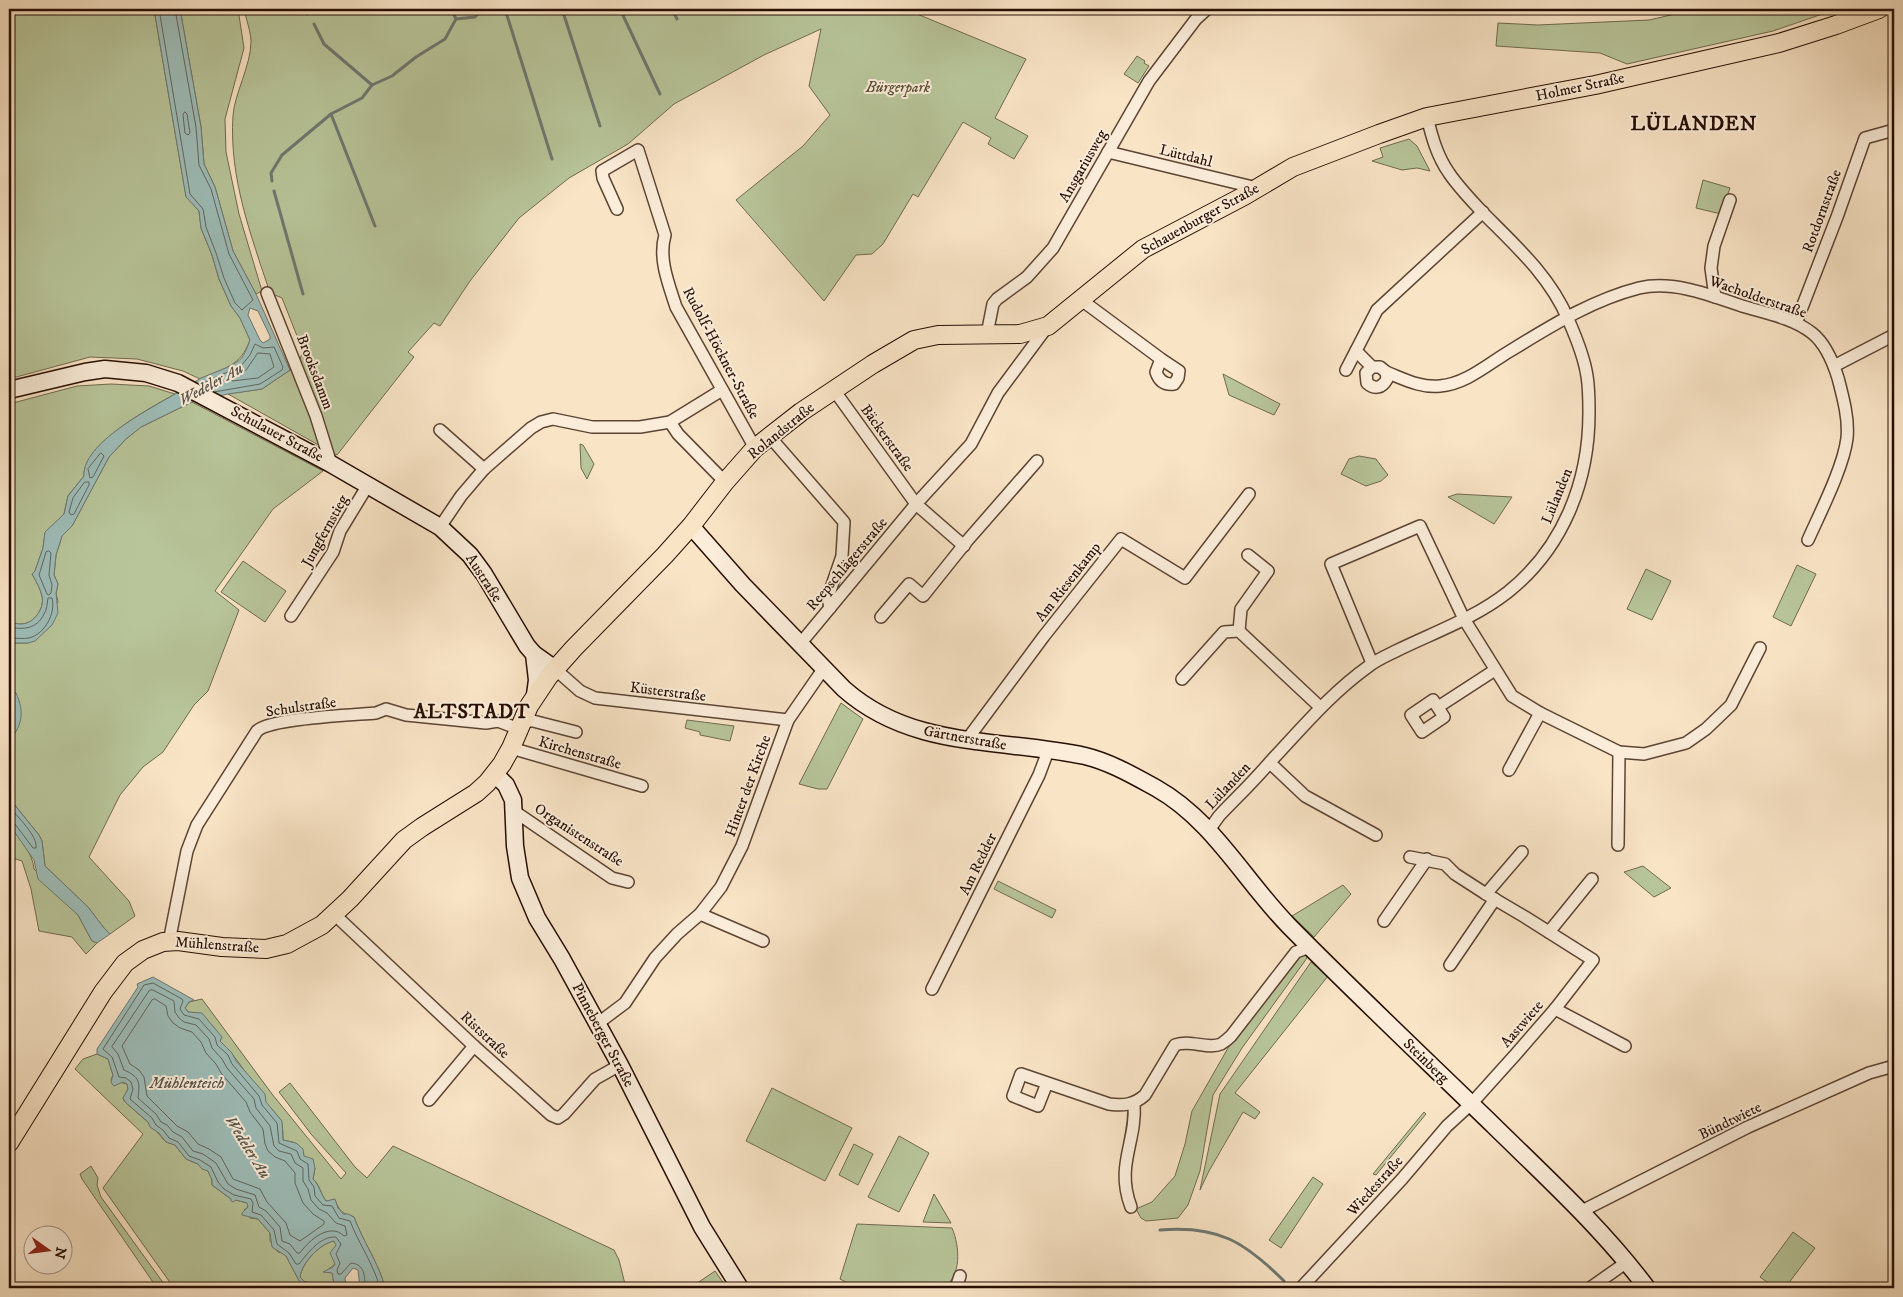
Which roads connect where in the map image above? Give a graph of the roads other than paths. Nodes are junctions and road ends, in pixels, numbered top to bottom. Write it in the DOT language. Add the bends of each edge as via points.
graph roads {
  1 [pos="1207,9"];
  2 [pos="1879,9"];
  3 [pos="1427,117"];
  4 [pos="1894,130"];
  5 [pos="1108,152"];
  6 [pos="1284,173"];
  7 [pos="1257,188"];
  8 [pos="1730,200"];
  9 [pos="618,209"];
  10 [pos="1483,212"];
  11 [pos="267,293"];
  12 [pos="1715,297"];
  13 [pos="1080,300"];
  14 [pos="1567,317"];
  15 [pos="1796,323"];
  16 [pos="1048,326"];
  17 [pos="986,334"];
  18 [pos="1020,334"];
  19 [pos="1894,334"];
  20 [pos="1356,351"];
  21 [pos="1161,359"];
  22 [pos="1834,366"];
  23 [pos="1372,367"];
  24 [pos="1346,370"];
  25 [pos="1386,372"];
  26 [pos="9,390"];
  27 [pos="722,390"];
  28 [pos="834,390"];
  29 [pos="670,422"];
  30 [pos="440,430"];
  31 [pos="770,437"];
  32 [pos="755,448"];
  33 [pos="1037,461"];
  34 [pos="330,464"];
  35 [pos="484,469"];
  36 [pos="725,482"];
  37 [pos="368,485"];
  38 [pos="1249,494"];
  39 [pos="916,504"];
  40 [pos="691,526"];
  41 [pos="440,527"];
  42 [pos="1808,540"];
  43 [pos="964,546"];
  44 [pos="1248,555"];
  45 [pos="830,608"];
  46 [pos="291,616"];
  47 [pos="882,617"];
  48 [pos="1464,620"];
  49 [pos="1239,631"];
  50 [pos="800,644"];
  51 [pos="1760,648"];
  52 [pos="534,654"];
  53 [pos="1372,664"];
  54 [pos="555,669"];
  55 [pos="822,670"];
  56 [pos="1494,670"];
  57 [pos="1182,679"];
  58 [pos="536,695"];
  59 [pos="1320,707"];
  60 [pos="1438,707"];
  61 [pos="1540,713"];
  62 [pos="787,723"];
  63 [pos="520,725"];
  64 [pos="576,732"];
  65 [pos="966,741"];
  66 [pos="511,748"];
  67 [pos="1048,751"];
  68 [pos="1618,752"];
  69 [pos="1270,763"];
  70 [pos="1509,770"];
  71 [pos="496,774"];
  72 [pos="642,786"];
  73 [pos="514,811"];
  74 [pos="1209,830"];
  75 [pos="1376,835"];
  76 [pos="1618,845"];
  77 [pos="1522,852"];
  78 [pos="1410,857"];
  79 [pos="1427,859"];
  80 [pos="1592,879"];
  81 [pos="628,882"];
  82 [pos="1490,897"];
  83 [pos="334,914"];
  84 [pos="700,914"];
  85 [pos="1384,922"];
  86 [pos="1549,932"];
  87 [pos="763,941"];
  88 [pos="170,942"];
  89 [pos="1310,947"];
  90 [pos="1450,965"];
  91 [pos="932,989"];
  92 [pos="1555,1009"];
  93 [pos="597,1024"];
  94 [pos="474,1046"];
  95 [pos="1625,1046"];
  96 [pos="620,1065"];
  97 [pos="1894,1066"];
  98 [pos="1047,1083"];
  99 [pos="429,1100"];
  100 [pos="1134,1103"];
  101 [pos="1471,1104"];
  102 [pos="9,1143"];
  103 [pos="1131,1207"];
  104 [pos="1582,1212"];
  105 [pos="1627,1262"];
  106 [pos="960,1276"];
  107 [pos="740,1288"];
  108 [pos="956,1288"];
  109 [pos="1301,1288"];
  110 [pos="1590,1288"];
  111 [pos="1647,1288"];
  1 -- 5 [label="street, Ansgariusweg" via="1149,82"];
  2 -- 3 [label="main road, Holmer Straße" via="1769,45 1595,85"];
  3 -- 6 [label="main road, Holmer Straße"];
  3 -- 10 [label="street, Lülanden" via="1432,139 1445,167"];
  4 -- 15 [label="street, Rotdornstraße" via="1865,138"];
  5 -- 7 [label="street, Lüttdahl"];
  5 -- 17 [label="street, Ansgariusweg" via="1053,248 1027,277 993,304"];
  6 -- 7 [label="main road, Schauenburger Straße"];
  7 -- 13 [label="main road, Schauenburger Straße" via="1143,249"];
  8 -- 12 [label="street" via="1714,246 1711,268"];
  9 -- 27 [label="street, Rudolf-Höckner-Straße" via="602,171 638,150 665,235 662,247 673,299"];
  10 -- 14 [label="street, Lülanden" via="1548,283"];
  10 -- 20 [label="street" via="1377,310"];
  11 -- 34 [label="street, Brooksdamm" via="316,416"];
  12 -- 14 [label="street, Wacholderstraße" via="1674,286 1656,285 1599,302"];
  12 -- 15 [label="street, Wacholderstraße"];
  13 -- 16 [label="main road, Schauenburger Straße"];
  13 -- 21 [label="street"];
  14 -- 25 [label="street, Wacholderstraße" via="1462,381 1449,385 1419,386"];
  14 -- 48 [label="street, Lülanden" via="1581,350 1588,384 1589,434 1583,475 1567,518 1534,567 1507,592"];
  15 -- 22 [label="street, Wacholderstraße" via="1813,333 1825,347"];
  16 -- 18 [label="main road, Schauenburger Straße"];
  16 -- 39 [label="street, Reepschlägerstraße" via="998,393 971,444"];
  17 -- 18 [label="main road, Rolandstraße"];
  17 -- 28 [label="main road, Rolandstraße" via="938,335 914,340"];
  19 -- 22 [label="street"];
  20 -- 23 [label="street"];
  20 -- 24 [label="street"];
  22 -- 42 [label="street, Wacholderstraße" via="1844,405 1847,437 1838,469"];
  23 -- 25 [label="street" via="1380,366"];
  23 -- 25 [label="street" via="1366,373 1367,383 1372,387 1383,385 1387,379"];
  26 -- 34 [label="street, Schulauer Straße" via="105,369 146,373 178,383 218,402"];
  27 -- 29 [label="street"];
  27 -- 32 [label="street, Rudolf-Höckner-Straße"];
  28 -- 31 [label="main road, Rolandstraße"];
  28 -- 39 [label="street, Bäckerstraße"];
  29 -- 35 [label="street" via="610,428 553,419 531,428"];
  29 -- 36 [label="street"];
  30 -- 35 [label="street"];
  31 -- 32 [label="main road, Rolandstraße"];
  31 -- 45 [label="street" via="844,522 842,556 828,597"];
  32 -- 36 [label="main road, Rolandstraße"];
  33 -- 43 [label="street"];
  34 -- 37 [label="street, Schulauer Straße"];
  35 -- 41 [label="street"];
  36 -- 40 [label="main road, Rolandstraße"];
  37 -- 41 [label="street, Austraße"];
  37 -- 46 [label="street, Jungfernstieg" via="340,531 333,552"];
  38 -- 65 [label="street, Am Riesenkamp" via="1185,578 1121,539"];
  39 -- 43 [label="street"];
  39 -- 45 [label="street, Reepschlägerstraße"];
  40 -- 50 [label="street, Gärtnerstraße"];
  40 -- 54 [label="main road, Rolandstraße"];
  41 -- 52 [label="street, Austraße" via="468,552"];
  43 -- 47 [label="street" via="923,596 908,584"];
  44 -- 49 [label="street" via="1268,571 1241,610"];
  45 -- 50 [label="street, Reepschlägerstraße"];
  48 -- 53 [label="street, Lülanden"];
  48 -- 53 [label="street" via="1420,526 1331,564"];
  48 -- 56 [label="street"];
  49 -- 57 [label="street" via="1224,632"];
  49 -- 59 [label="street"];
  50 -- 55 [label="street, Gärtnerstraße"];
  51 -- 68 [label="street" via="1731,705 1706,729 1686,743 1644,754"];
  52 -- 54 [label="street, Austraße"];
  52 -- 58 [label="street"];
  53 -- 59 [label="street, Lülanden"];
  54 -- 58 [label="main road, Rolandstraße"];
  54 -- 62 [label="street, Küsterstraße" via="580,691 595,698"];
  55 -- 62 [label="street, Hinter der Kirche"];
  55 -- 65 [label="street, Gärtnerstraße" via="861,704 885,717 922,731"];
  56 -- 60 [label="street"];
  56 -- 61 [label="street" via="1512,696"];
  58 -- 63 [label="main road, Rolandstraße"];
  59 -- 69 [label="street, Lülanden"];
  61 -- 68 [label="street"];
  61 -- 70 [label="street"];
  62 -- 84 [label="street, Hinter der Kirche" via="742,846 721,888"];
  63 -- 64 [label="street, Schulstraße" via="533,721"];
  63 -- 66 [label="main road, Mühlenstraße"];
  63 -- 88 [label="street, Schulstraße" via="406,715 386,709 262,726 193,834 186,851"];
  65 -- 67 [label="street, Gärtnerstraße"];
  66 -- 71 [label="main road, Mühlenstraße"];
  66 -- 72 [label="street, Kirchenstraße"];
  67 -- 74 [label="street, Gärtnerstraße" via="1087,757 1110,765 1180,804"];
  67 -- 91 [label="street, Am Redder"];
  68 -- 76 [label="street"];
  69 -- 74 [label="street, Lülanden"];
  69 -- 75 [label="street, Lülanden" via="1305,796"];
  71 -- 73 [label="street, Pinneberger Straße" via="509,790"];
  71 -- 83 [label="main road, Mühlenstraße" via="476,793 404,840"];
  73 -- 81 [label="street, Organistenstraße" via="612,878"];
  73 -- 93 [label="street, Pinneberger Straße" via="520,878 537,918"];
  74 -- 89 [label="street, Steinberg"];
  77 -- 82 [label="street"];
  78 -- 79 [label="street"];
  79 -- 82 [label="street" via="1445,864"];
  79 -- 85 [label="street"];
  80 -- 86 [label="street"];
  82 -- 86 [label="street"];
  82 -- 90 [label="street"];
  83 -- 88 [label="main road, Mühlenstraße" via="301,937 266,949"];
  83 -- 94 [label="street, Riststraße"];
  84 -- 87 [label="street"];
  84 -- 93 [label="street, Hinter der Kirche" via="655,958 626,1003"];
  86 -- 92 [label="street, Aastwiete" via="1592,960"];
  88 -- 102 [label="main road, Mühlenstraße" via="155,944 125,963 103,992"];
  89 -- 100 [label="street" via="1296,952 1231,1036 1221,1044 1212,1046 1186,1042 1175,1045 1145,1095"];
  89 -- 101 [label="street, Steinberg"];
  92 -- 95 [label="street"];
  92 -- 101 [label="street, Aastwiete"];
  93 -- 96 [label="street, Pinneberger Straße"];
  94 -- 96 [label="street, Riststraße" via="558,1118 594,1079"];
  94 -- 99 [label="street"];
  96 -- 107 [label="street, Pinneberger Straße" via="702,1227"];
  97 -- 104 [label="street, Bündtwiete" via="1748,1127"];
  98 -- 100 [label="street" via="1108,1104 1122,1106"];
  100 -- 103 [label="street" via="1135,1118 1125,1164 1125,1191"];
  101 -- 104 [label="street, Steinberg"];
  101 -- 109 [label="street, Wiedestraße" via="1447,1126"];
  104 -- 105 [label="street, Steinberg"];
  105 -- 110 [label="street"];
  105 -- 111 [label="street, Steinberg"];
  106 -- 108 [label="street"];
}
